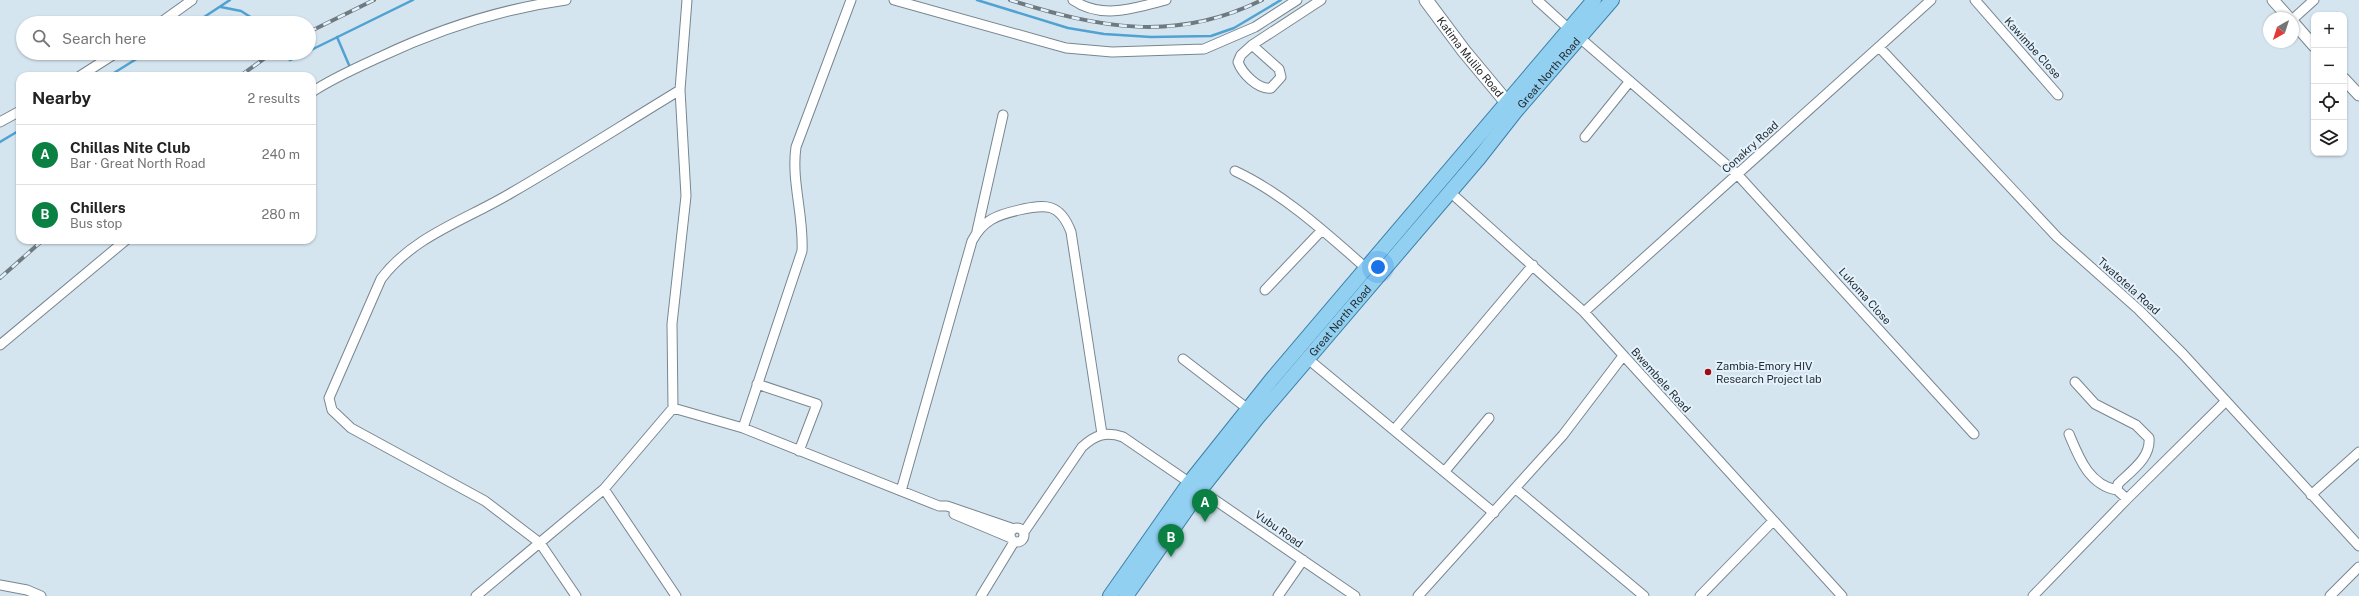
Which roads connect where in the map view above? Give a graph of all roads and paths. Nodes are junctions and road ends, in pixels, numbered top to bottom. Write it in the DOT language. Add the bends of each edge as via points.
graph roads {
  1 [pos="192,0"];
  2 [pos="566,0"];
  3 [pos="688,0"];
  4 [pos="851,0"];
  5 [pos="894,0"];
  6 [pos="1072,0"];
  7 [pos="1297,0"];
  8 [pos="1321,0"];
  9 [pos="1426,0"];
  10 [pos="1537,0"];
  11 [pos="1594,0"];
  12 [pos="1612,0"];
  13 [pos="1931,0"];
  14 [pos="1974,0"];
  15 [pos="2273,0"];
  16 [pos="2314,0"];
  17 [pos="1161,1"];
  18 [pos="2284,12"];
  19 [pos="2299,14"];
  20 [pos="170,16"];
  21 [pos="1569,29"];
  22 [pos="2299,29"];
  23 [pos="1580,38"];
  24 [pos="2311,43"];
  25 [pos="1252,45"];
  26 [pos="1879,46"];
  27 [pos="105,60"];
  28 [pos="86,72"];
  29 [pos="1630,81"];
  30 [pos="2347,82"];
  31 [pos="316,90"];
  32 [pos="680,90"];
  33 [pos="2058,95"];
  34 [pos="2359,95"];
  35 [pos="1505,102"];
  36 [pos="1515,112"];
  37 [pos="16,114"];
  38 [pos="1003,115"];
  39 [pos="0,122"];
  40 [pos="1585,137"];
  41 [pos="1235,171"];
  42 [pos="1737,174"];
  43 [pos="1450,192"];
  44 [pos="1322,230"];
  45 [pos="977,231"];
  46 [pos="121,244"];
  47 [pos="1533,265"];
  48 [pos="1366,268"];
  49 [pos="1265,290"];
  50 [pos="1584,312"];
  51 [pos="0,345"];
  52 [pos="1623,356"];
  53 [pos="1183,359"];
  54 [pos="1308,359"];
  55 [pos="2075,382"];
  56 [pos="757,384"];
  57 [pos="2226,401"];
  58 [pos="673,408"];
  59 [pos="1248,409"];
  60 [pos="1489,418"];
  61 [pos="743,428"];
  62 [pos="1395,429"];
  63 [pos="1102,434"];
  64 [pos="1974,434"];
  65 [pos="2069,434"];
  66 [pos="799,450"];
  67 [pos="2359,452"];
  68 [pos="1445,471"];
  69 [pos="1196,486"];
  70 [pos="604,489"];
  71 [pos="1516,489"];
  72 [pos="2117,490"];
  73 [pos="901,491"];
  74 [pos="2311,495"];
  75 [pos="2127,499"];
  76 [pos="939,506"];
  77 [pos="1494,513"];
  78 [pos="1773,520"];
  79 [pos="1014,529"];
  80 [pos="1024,532"];
  81 [pos="1013,540"];
  82 [pos="540,543"];
  83 [pos="2359,546"];
  84 [pos="1303,560"];
  85 [pos="2359,567"];
  86 [pos="0,585"];
  87 [pos="41,596"];
  88 [pos="476,596"];
  89 [pos="576,596"];
  90 [pos="676,596"];
  91 [pos="981,596"];
  92 [pos="1110,596"];
  93 [pos="1126,596"];
  94 [pos="1278,596"];
  95 [pos="1355,596"];
  96 [pos="1418,596"];
  97 [pos="1644,596"];
  98 [pos="1700,596"];
  99 [pos="1842,596"];
  100 [pos="2033,596"];
  101 [pos="2330,596"];
  1 -- 20 [label="street"];
  2 -- 31 [label="street" via="535,4 478,18 423,37 349,71"];
  3 -- 32 [label="street"];
  4 -- 56 [label="street" via="796,147 802,250"];
  5 -- 7 [label="street" via="1066,48 1112,52 1204,48 1255,27"];
  6 -- 17 [label="street" via="1105,12 1120,12"];
  8 -- 25 [label="street"];
  9 -- 35 [label="main road, Katima Mulilo Road"];
  10 -- 21 [label="street"];
  11 -- 21 [label="main road, Great North Road"];
  12 -- 23 [label="main road, Great North Road"];
  13 -- 26 [label="street, Conakry Road"];
  14 -- 33 [label="street, Kawimbe Close"];
  15 -- 18 [label="street"];
  16 -- 19 [label="street"];
  21 -- 35 [label="main road, Great North Road"];
  22 -- 24 [label="street"];
  23 -- 29 [label="street, Lukoma Close"];
  23 -- 36 [label="main road, Great North Road"];
  25 -- 25 [label="street" via="1241,55 1238,62 1240,70 1261,87 1271,88 1281,77 1279,69"];
  26 -- 42 [label="street, Conakry Road"];
  26 -- 57 [label="street, Twatotela Road" via="2058,237 2139,310"];
  27 -- 28 [label="street"];
  29 -- 40 [label="street"];
  29 -- 42 [label="street, Lukoma Close"];
  30 -- 34 [label="street"];
  32 -- 58 [label="street" via="686,196 672,324"];
  32 -- 82 [label="street" via="511,193 408,249 381,279 332,388 329,398 332,410 350,428 479,498"];
  35 -- 36 [label="main road, Katima Mulilo Road"];
  35 -- 48 [label="main road, Great North Road"];
  36 -- 43 [label="main road, Great North Road"];
  37 -- 39 [label="street"];
  38 -- 45 [label="street"];
  41 -- 44 [label="street" via="1271,192"];
  42 -- 50 [label="street, Conakry Road"];
  42 -- 64 [label="street, Lukoma Close"];
  43 -- 47 [label="street, Bwembele Road"];
  43 -- 54 [label="main road, Great North Road"];
  44 -- 48 [label="street"];
  44 -- 49 [label="street"];
  45 -- 63 [label="street" via="988,220 1002,214 1041,205 1058,212 1067,221 1071,232"];
  45 -- 73 [label="street"];
  46 -- 51 [label="street"];
  47 -- 50 [label="street, Bwembele Road"];
  47 -- 62 [label="street"];
  48 -- 59 [label="main road, Great North Road"];
  50 -- 52 [label="street, Bwembele Road"];
  52 -- 71 [label="street" via="1563,435"];
  52 -- 78 [label="street, Bwembele Road"];
  53 -- 59 [label="street"];
  54 -- 62 [label="street"];
  54 -- 69 [label="main road, Great North Road"];
  55 -- 72 [label="street" via="2095,404 2136,425 2149,438 2150,446 2146,454 2118,484"];
  56 -- 61 [label="street"];
  56 -- 66 [label="street" via="817,404"];
  57 -- 74 [label="street, Twatotela Road"];
  57 -- 75 [label="street"];
  58 -- 61 [label="street"];
  58 -- 70 [label="street"];
  59 -- 69 [label="main road, Great North Road"];
  60 -- 68 [label="street"];
  61 -- 66 [label="street"];
  62 -- 68 [label="street"];
  63 -- 69 [label="street, Vubu Road" via="1123,437"];
  63 -- 80 [label="street" via="1092,438 1082,447"];
  65 -- 72 [label="street" via="2082,464 2096,481"];
  66 -- 73 [label="street"];
  67 -- 74 [label="street"];
  68 -- 77 [label="street"];
  69 -- 84 [label="street, Vubu Road"];
  69 -- 92 [label="main road, Great North Road"];
  69 -- 93 [label="main road, Great North Road"];
  70 -- 82 [label="street"];
  70 -- 90 [label="street"];
  71 -- 77 [label="street"];
  71 -- 97 [label="street"];
  72 -- 75 [label="street"];
  73 -- 76 [label="street"];
  74 -- 83 [label="street, Twatotela Road"];
  75 -- 100 [label="street"];
  76 -- 79 [label="street" via="947,506"];
  76 -- 81 [label="street"];
  77 -- 96 [label="street"];
  78 -- 98 [label="street"];
  78 -- 99 [label="street, Bwembele Road"];
  79 -- 80 [label="street" via="1019,528"];
  79 -- 81 [label="street" via="1011,533"];
  80 -- 81 [label="street" via="1024,539 1019,542"];
  81 -- 91 [label="street"];
  82 -- 88 [label="street"];
  82 -- 89 [label="street"];
  84 -- 94 [label="street"];
  84 -- 95 [label="street, Vubu Road"];
  85 -- 101 [label="street"];
  86 -- 87 [label="street"];
}
